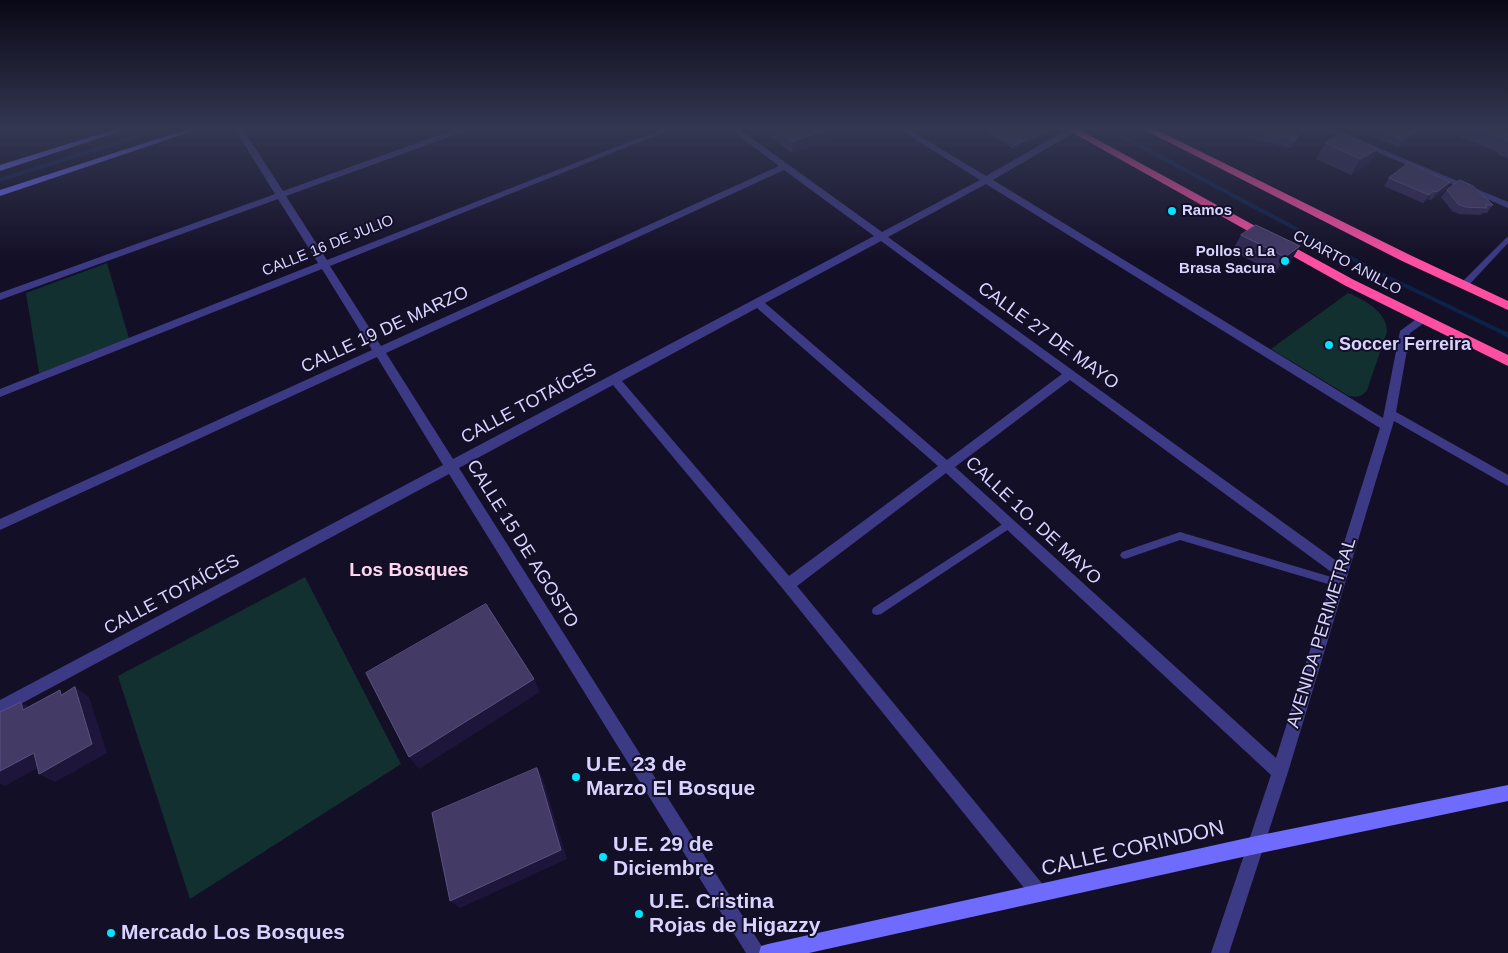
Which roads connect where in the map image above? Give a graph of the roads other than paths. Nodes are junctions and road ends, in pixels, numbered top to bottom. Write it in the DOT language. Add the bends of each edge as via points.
graph roads {
  1 [pos="59,173"];
  2 [pos="267,173"];
  3 [pos="342,173"];
  4 [pos="555,173"];
  5 [pos="769,173"];
  6 [pos="795,173"];
  7 [pos="973,173"];
  8 [pos="998,173"];
  9 [pos="1152,173"];
  10 [pos="1238,173"];
  11 [pos="1433,173"];
  12 [pos="985,181"];
  13 [pos="0,193"];
  14 [pos="281,196"];
  15 [pos="1508,205"];
  16 [pos="881,236"];
  17 [pos="1508,239"];
  18 [pos="324,264"];
  19 [pos="1464,285"];
  20 [pos="0,297"];
  21 [pos="757,302"];
  22 [pos="1508,306"];
  23 [pos="1423,319"];
  24 [pos="380,352"];
  25 [pos="1508,361"];
  26 [pos="1070,374"];
  27 [pos="614,379"];
  28 [pos="0,393"];
  29 [pos="1388,420"];
  30 [pos="450,465"];
  31 [pos="946,466"];
  32 [pos="1508,481"];
  33 [pos="1010,524"];
  34 [pos="0,525"];
  35 [pos="1125,555"];
  36 [pos="1339,577"];
  37 [pos="788,585"];
  38 [pos="877,611"];
  39 [pos="0,708"];
  40 [pos="1280,772"];
  41 [pos="1508,793"];
  42 [pos="1256,845"];
  43 [pos="1039,893"];
  44 [pos="758,953"];
  45 [pos="768,953"];
  46 [pos="1220,953"];
  1 -- 13 [label="street"];
  2 -- 14 [label="street, CALLE 15 DE AGOSTO"];
  3 -- 14 [label="street"];
  4 -- 18 [label="street, CALLE 16 DE JULIO"];
  5 -- 24 [label="street, CALLE 19 DE MARZO"];
  6 -- 16 [label="street, CALLE 27 DE MAYO"];
  7 -- 12 [label="street"];
  8 -- 12 [label="street, CALLE TOTAÍCES"];
  9 -- 23 [label="highway, CUARTO ANILLO" via="1350,283"];
  10 -- 19 [label="highway"];
  11 -- 15 [label="street"];
  12 -- 16 [label="street, CALLE TOTAÍCES"];
  12 -- 29 [label="street"];
  14 -- 18 [label="street, CALLE 15 DE AGOSTO"];
  14 -- 20 [label="street"];
  16 -- 21 [label="street, CALLE TOTAÍCES"];
  16 -- 26 [label="street, CALLE 27 DE MAYO"];
  17 -- 19 [label="lane"];
  18 -- 24 [label="street, CALLE 15 DE AGOSTO"];
  18 -- 28 [label="street, CALLE 16 DE JULIO"];
  19 -- 22 [label="highway"];
  21 -- 27 [label="street, CALLE TOTAÍCES"];
  21 -- 31 [label="street, CALLE 1O. DE MAYO"];
  23 -- 25 [label="highway, CUARTO ANILLO"];
  23 -- 29 [label="street, AVENIDA PERIMETRAL" via="1405,331"];
  24 -- 30 [label="street, CALLE 15 DE AGOSTO"];
  24 -- 34 [label="street, CALLE 19 DE MARZO"];
  26 -- 31 [label="street"];
  26 -- 36 [label="street, CALLE 27 DE MAYO"];
  27 -- 30 [label="street, CALLE TOTAÍCES"];
  27 -- 37 [label="street"];
  29 -- 32 [label="street"];
  29 -- 36 [label="street, AVENIDA PERIMETRAL"];
  30 -- 39 [label="street, CALLE TOTAÍCES"];
  30 -- 44 [label="street, CALLE 15 DE AGOSTO"];
  31 -- 33 [label="street, CALLE 1O. DE MAYO"];
  31 -- 37 [label="street"];
  33 -- 38 [label="lane"];
  33 -- 40 [label="street, CALLE 1O. DE MAYO"];
  35 -- 36 [label="lane" via="1180,536"];
  36 -- 40 [label="street, AVENIDA PERIMETRAL"];
  37 -- 43 [label="street"];
  40 -- 42 [label="street, AVENIDA PERIMETRAL"];
  41 -- 42 [label="street, CALLE CORINDON"];
  42 -- 43 [label="street, CALLE CORINDON"];
  42 -- 46 [label="street, AVENIDA PERIMETRAL"];
  43 -- 45 [label="street, CALLE CORINDON"];
}
